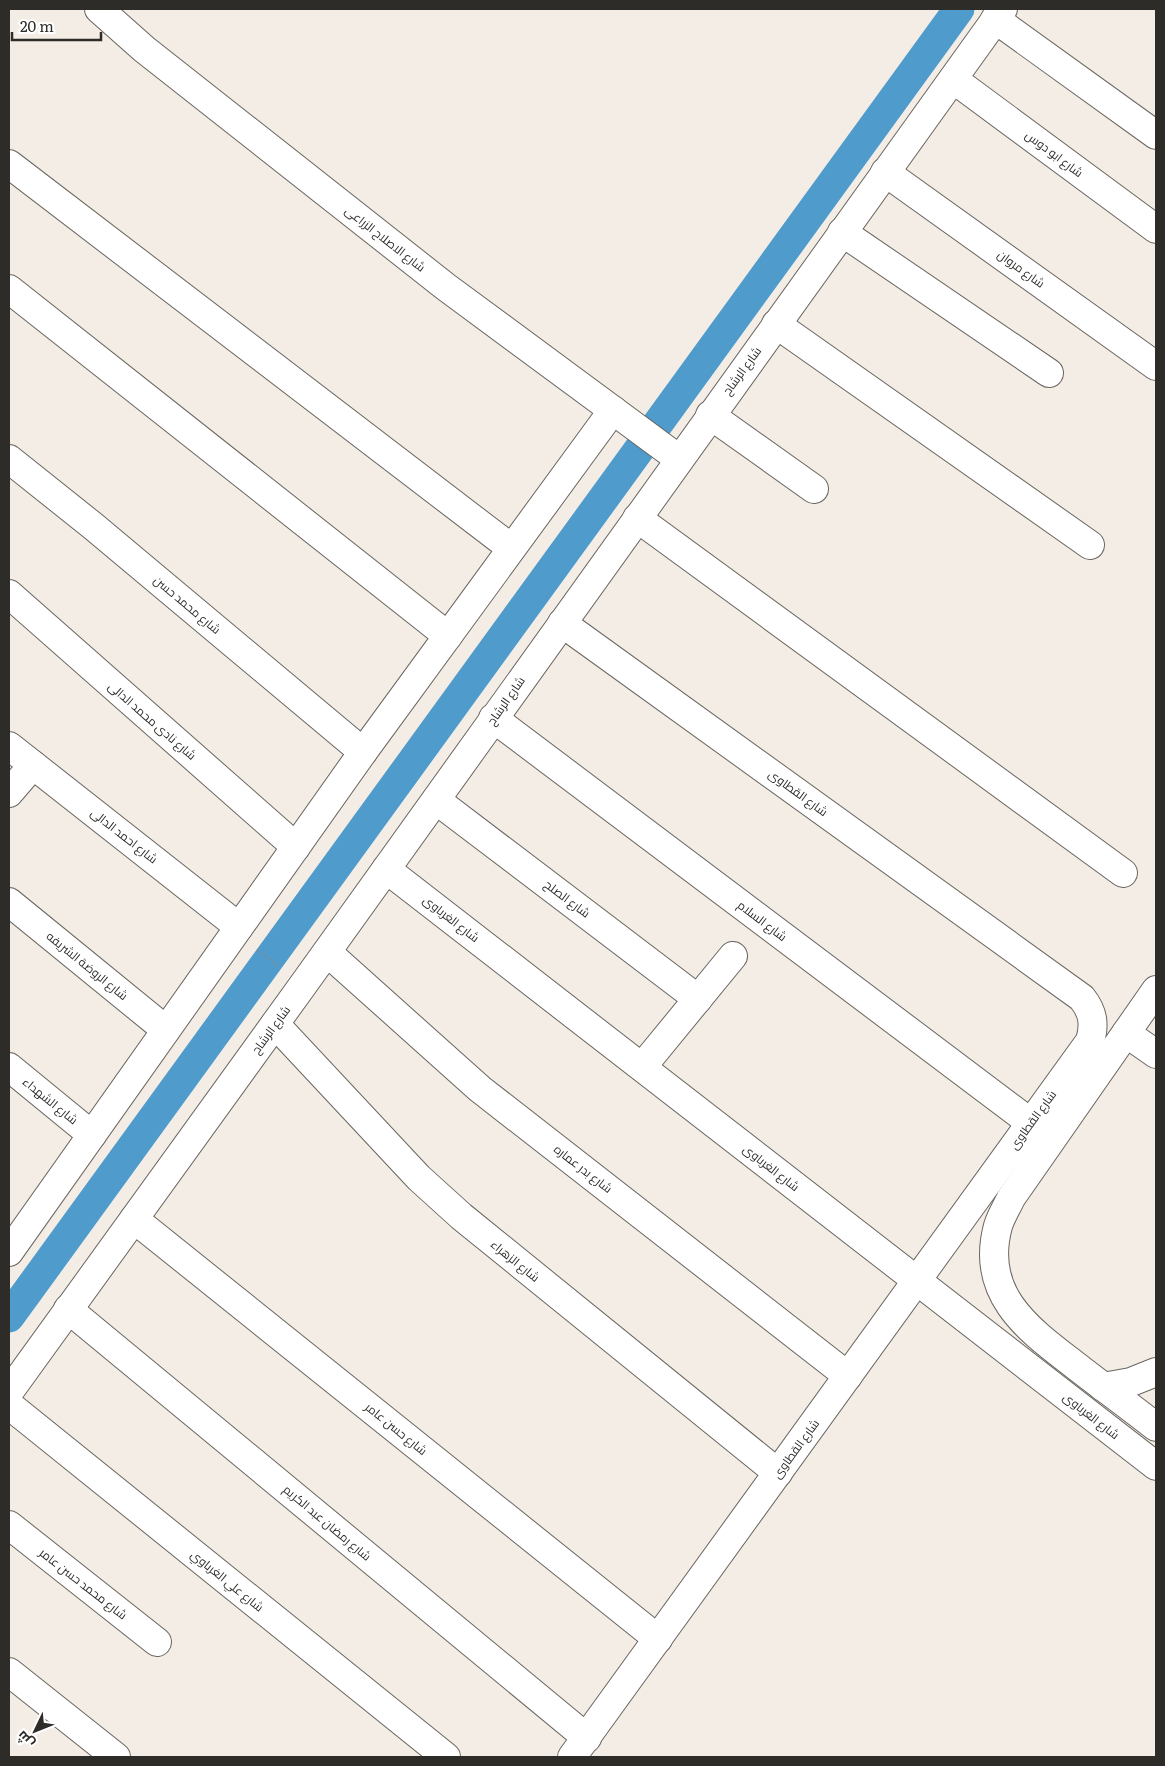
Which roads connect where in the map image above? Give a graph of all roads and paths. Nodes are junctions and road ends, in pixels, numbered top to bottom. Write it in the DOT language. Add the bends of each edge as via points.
graph roads {
  1 [pos="99,9"];
  2 [pos="999,14"];
  3 [pos="953,79"];
  4 [pos="1156,135"];
  5 [pos="9,164"];
  6 [pos="885,172"];
  7 [pos="1156,229"];
  8 [pos="842,232"];
  9 [pos="9,290"];
  10 [pos="776,324"];
  11 [pos="1156,366"];
  12 [pos="1049,374"];
  13 [pos="613,410"];
  14 [pos="710,415"];
  15 [pos="679,458"];
  16 [pos="9,459"];
  17 [pos="814,489"];
  18 [pos="637,518"];
  19 [pos="1090,545"];
  20 [pos="512,548"];
  21 [pos="9,594"];
  22 [pos="562,623"];
  23 [pos="448,636"];
  24 [pos="494,718"];
  25 [pos="9,746"];
  26 [pos="363,752"];
  27 [pos="33,765"];
  28 [pos="9,793"];
  29 [pos="436,800"];
  30 [pos="296,847"];
  31 [pos="386,869"];
  32 [pos="1123,873"];
  33 [pos="9,902"];
  34 [pos="237,930"];
  35 [pos="327,952"];
  36 [pos="733,956"];
  37 [pos="303,985"];
  38 [pos="1156,990"];
  39 [pos="698,999"];
  40 [pos="275,1024"];
  41 [pos="166,1030"];
  42 [pos="1126,1033"];
  43 [pos="1156,1054"];
  44 [pos="9,1067"];
  45 [pos="642,1067"];
  46 [pos="1030,1123"];
  47 [pos="92,1135"];
  48 [pos="134,1219"];
  49 [pos="10,1249"];
  50 [pos="917,1280"];
  51 [pos="68,1309"];
  52 [pos="1156,1372"];
  53 [pos="848,1376"];
  54 [pos="1103,1386"];
  55 [pos="9,1392"];
  56 [pos="9,1405"];
  57 [pos="1156,1427"];
  58 [pos="1156,1466"];
  59 [pos="778,1473"];
  60 [pos="9,1525"];
  61 [pos="658,1639"];
  62 [pos="157,1642"];
  63 [pos="9,1672"];
  64 [pos="579,1747"];
  65 [pos="116,1757"];
  66 [pos="446,1757"];
  1 -- 13 [label="street, شارع الاصلاح الزراعى" via="446,287"];
  2 -- 3 [label="street, شارع الرشاح"];
  2 -- 4 [label="street"];
  3 -- 6 [label="street, شارع الرشاح"];
  3 -- 7 [label="street, شارع ابو دوس"];
  5 -- 20 [label="street"];
  6 -- 8 [label="street, شارع الرشاح"];
  6 -- 11 [label="street, شارع مروان"];
  8 -- 10 [label="street, شارع الرشاح"];
  8 -- 12 [label="street"];
  9 -- 23 [label="street"];
  10 -- 14 [label="street, شارع الرشاح"];
  10 -- 19 [label="street"];
  13 -- 15 [label="street, شارع الاصلاح الزراعى"];
  13 -- 20 [label="street"];
  14 -- 15 [label="street, شارع الرشاح"];
  14 -- 17 [label="street"];
  15 -- 18 [label="street, شارع الرشاح"];
  16 -- 26 [label="street, شارع محمد حسن"];
  18 -- 22 [label="street, شارع الرشاح"];
  18 -- 32 [label="street"];
  20 -- 23 [label="street"];
  21 -- 30 [label="street, شارع نادى محمد الدالى"];
  22 -- 24 [label="street, شارع الرشاح"];
  22 -- 46 [label="street, شارع القطاوى" via="1082,998 1093,1018 1090,1041"];
  23 -- 26 [label="street"];
  24 -- 29 [label="street, شارع الرشاح"];
  24 -- 46 [label="street, شارع السلام"];
  25 -- 27 [label="street, شارع احمد الدالى"];
  26 -- 30 [label="street"];
  27 -- 28 [label="street"];
  27 -- 34 [label="street, شارع احمد الدالى"];
  29 -- 31 [label="street, شارع الرشاح"];
  29 -- 39 [label="street, شارع الصلح"];
  30 -- 34 [label="street"];
  31 -- 35 [label="street, شارع الرشاح"];
  31 -- 45 [label="street, شارع الغرباوى"];
  33 -- 41 [label="street, شارع الروضة الشريفه"];
  34 -- 37 [label="path"];
  34 -- 41 [label="street"];
  35 -- 37 [label="street, شارع الرشاح"];
  35 -- 53 [label="street, شارع بدر عماره" via="480,1089"];
  36 -- 39 [label="street"];
  37 -- 40 [label="street, شارع الرشاح"];
  38 -- 42 [label="street"];
  39 -- 45 [label="street"];
  40 -- 48 [label="street, شارع الرشاح"];
  40 -- 59 [label="street, شارع الزهراء" via="419,1178 461,1216"];
  41 -- 47 [label="street"];
  42 -- 43 [label="street"];
  42 -- 54 [label="street" via="1011,1198 998,1225 994,1255 999,1285 1013,1312 1034,1334"];
  44 -- 47 [label="street, شارع الشهداء"];
  45 -- 50 [label="street, شارع الغرباوى"];
  46 -- 50 [label="street, شارع القطاوى"];
  47 -- 49 [label="street"];
  48 -- 51 [label="street, شارع الرشاح"];
  48 -- 61 [label="street, شارع حسن عامر"];
  50 -- 53 [label="street, شارع القطاوى"];
  50 -- 58 [label="street, شارع الغرباوى"];
  51 -- 55 [label="street, شارع الرشاح"];
  51 -- 64 [label="street, شارع رمضان عبد الكريم"];
  52 -- 54 [label="street" via="1131,1382"];
  53 -- 59 [label="street, شارع القطاوى"];
  54 -- 57 [label="street"];
  56 -- 66 [label="street, شارع علي الغرباوي"];
  59 -- 61 [label="street, شارع القطاوى"];
  60 -- 62 [label="street, شارع محمد حسن عامر"];
  61 -- 64 [label="street, شارع القطاوى"];
  63 -- 65 [label="street"];
}
